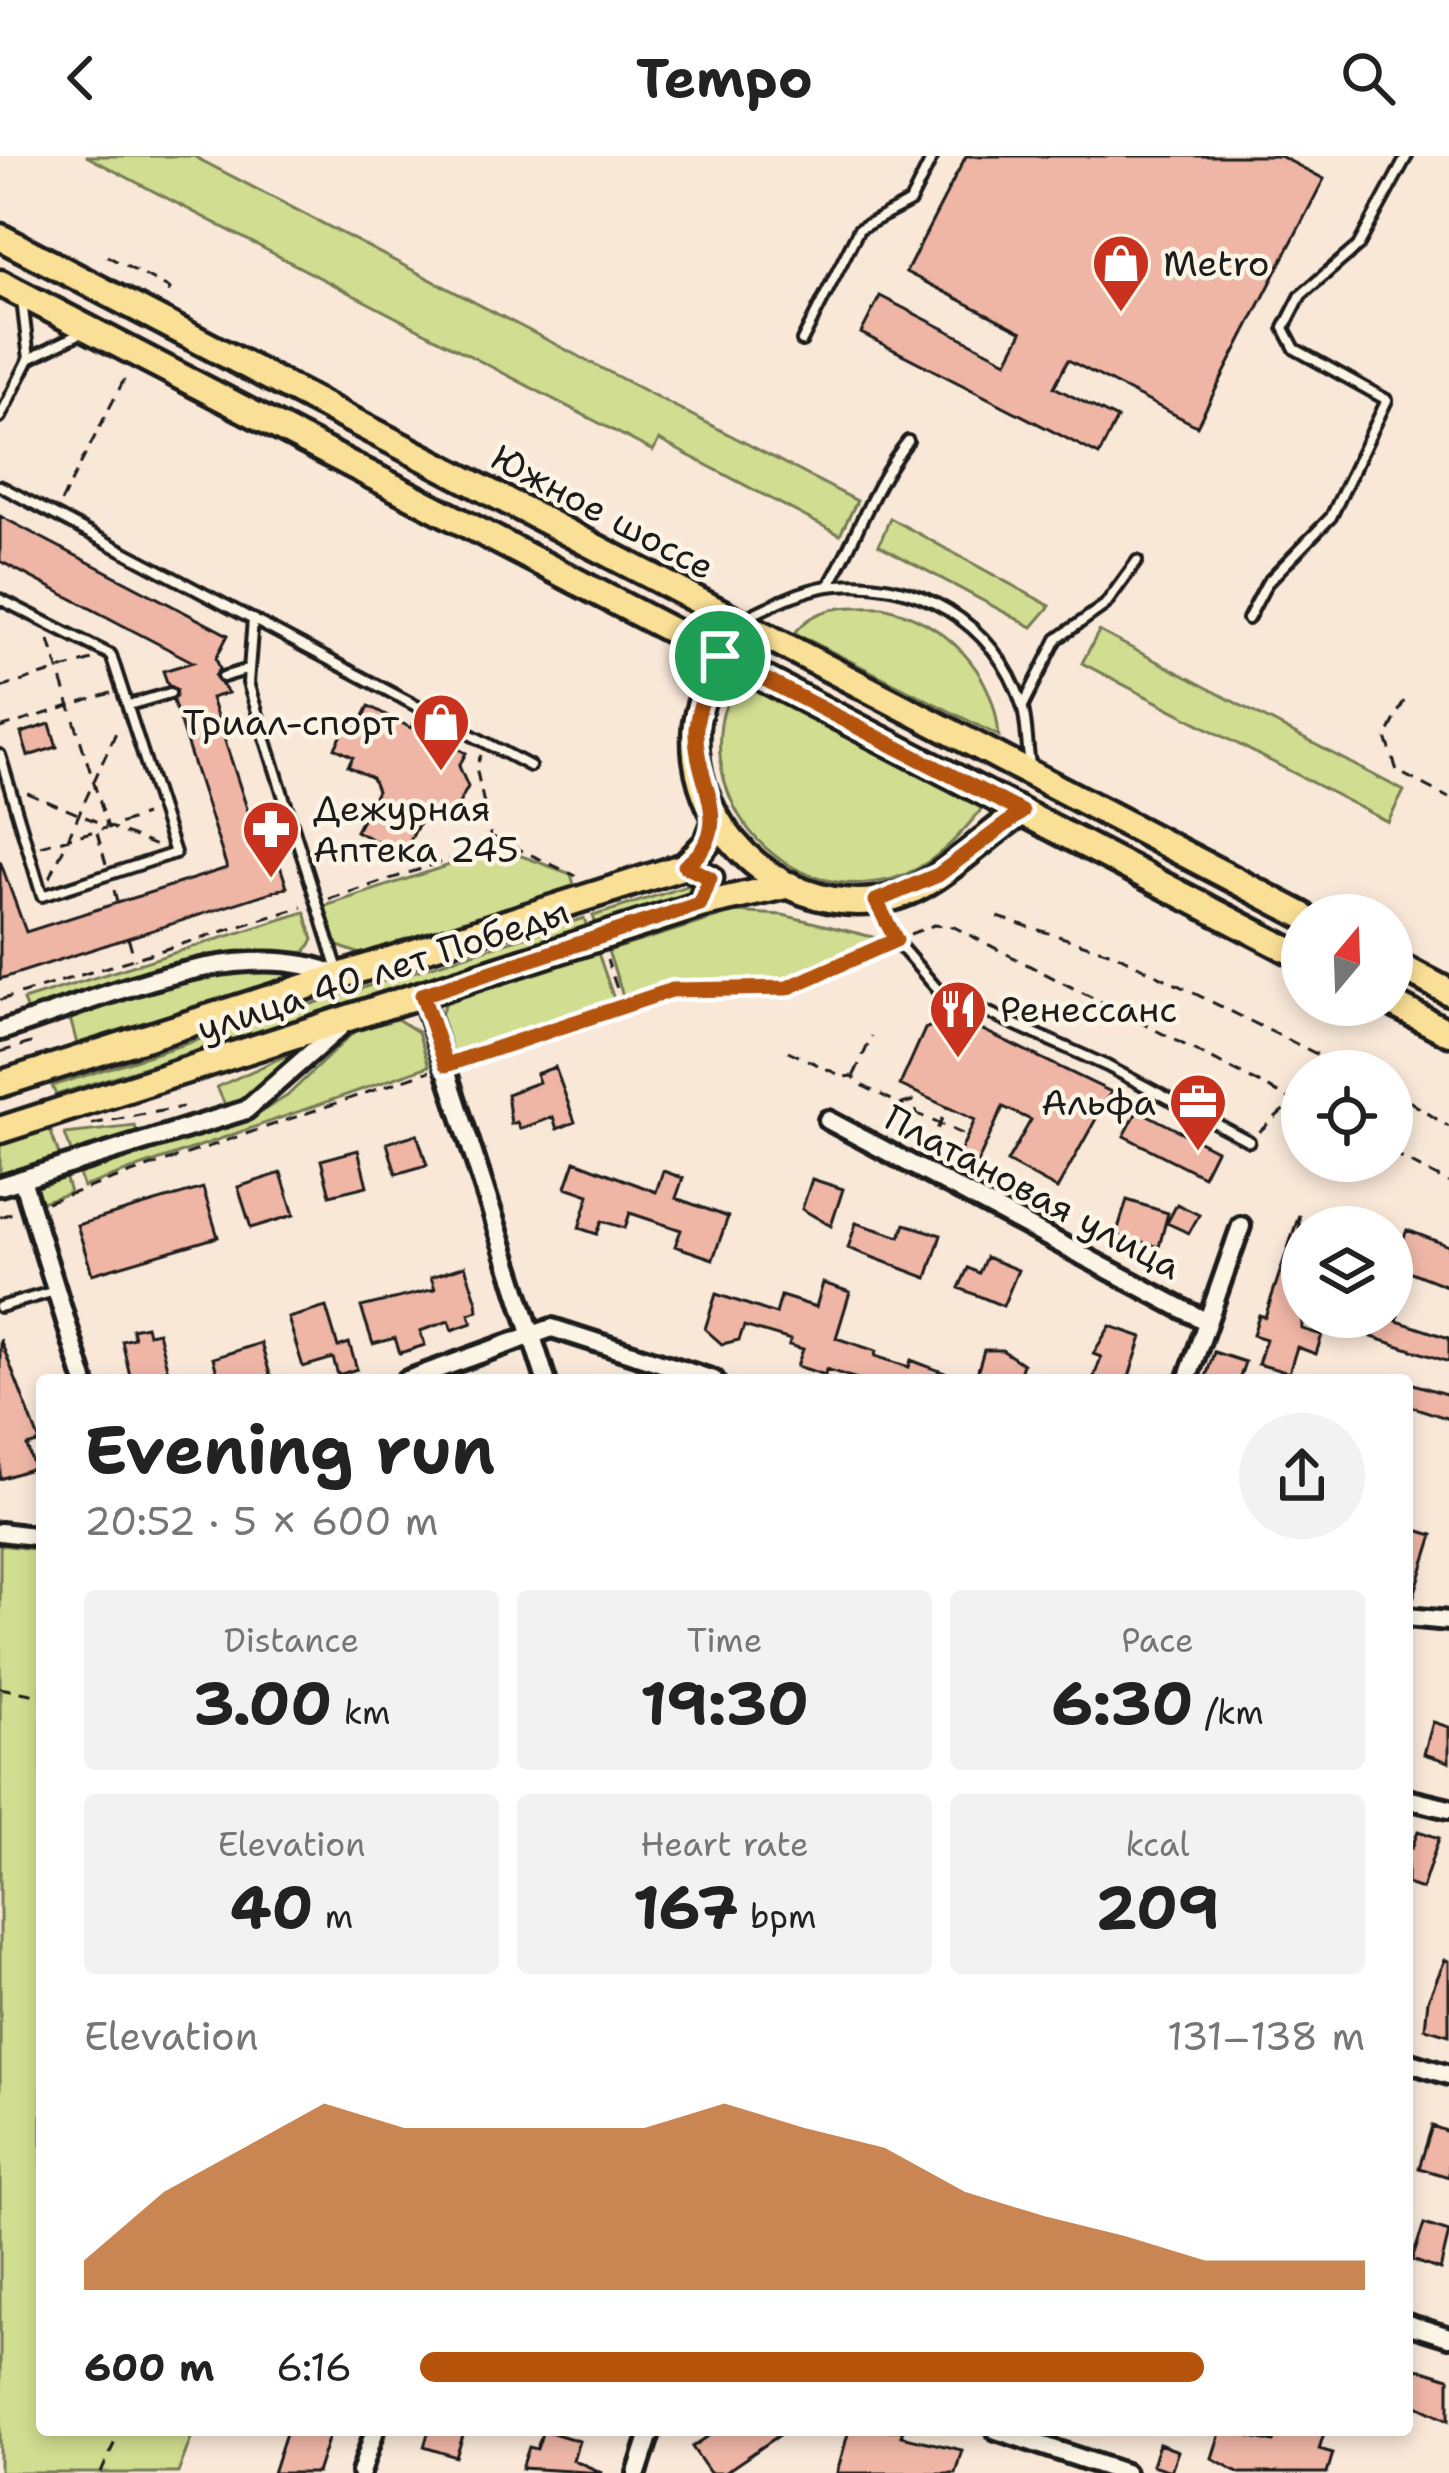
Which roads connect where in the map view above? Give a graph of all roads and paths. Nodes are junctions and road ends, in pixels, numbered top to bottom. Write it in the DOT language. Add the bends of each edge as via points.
graph roads {
  1 [pos="933,156"];
  2 [pos="1402,157"];
  3 [pos="0,237"];
  4 [pos="107,256"];
  5 [pos="10,289"];
  6 [pos="155,318"];
  7 [pos="88,329"];
  8 [pos="802,341"];
  9 [pos="137,353"];
  10 [pos="29,359"];
  11 [pos="0,417"];
  12 [pos="908,441"];
  13 [pos="0,486"];
  14 [pos="55,514"];
  15 [pos="1137,561"];
  16 [pos="828,586"];
  17 [pos="0,599"];
  18 [pos="253,619"];
  19 [pos="1248,619"];
  20 [pos="44,621"];
  21 [pos="736,622"];
  22 [pos="776,643"];
  23 [pos="111,655"];
  24 [pos="720,656"];
  25 [pos="249,670"];
  26 [pos="58,671"];
  27 [pos="223,677"];
  28 [pos="0,688"];
  29 [pos="124,689"];
  30 [pos="170,693"];
  31 [pos="1404,700"];
  32 [pos="129,705"];
  33 [pos="71,706"];
  34 [pos="1023,707"];
  35 [pos="0,728"];
  36 [pos="486,742"];
  37 [pos="0,755"];
  38 [pos="530,766"];
  39 [pos="1033,776"];
  40 [pos="93,779"];
  41 [pos="9,785"];
  42 [pos="1449,798"];
  43 [pos="162,810"];
  44 [pos="1022,812"];
  45 [pos="77,815"];
  46 [pos="716,821"];
  47 [pos="108,828"];
  48 [pos="96,831"];
  49 [pos="491,837"];
  50 [pos="67,838"];
  51 [pos="28,850"];
  52 [pos="175,853"];
  53 [pos="685,866"];
  54 [pos="109,874"];
  55 [pos="790,885"];
  56 [pos="42,896"];
  57 [pos="584,898"];
  58 [pos="876,901"];
  59 [pos="316,903"];
  60 [pos="700,904"];
  61 [pos="1281,904"];
  62 [pos="998,917"];
  63 [pos="128,938"];
  64 [pos="600,938"];
  65 [pos="896,940"];
  66 [pos="1281,946"];
  67 [pos="135,958"];
  68 [pos="1413,973"];
  69 [pos="340,976"];
  70 [pos="1449,992"];
  71 [pos="422,995"];
  72 [pos="0,1000"];
  73 [pos="623,1006"];
  74 [pos="1413,1015"];
  75 [pos="350,1019"];
  76 [pos="0,1031"];
  77 [pos="1449,1033"];
  78 [pos="872,1036"];
  79 [pos="34,1042"];
  80 [pos="1308,1050"];
  81 [pos="788,1051"];
  82 [pos="0,1052"];
  83 [pos="446,1065"];
  84 [pos="854,1076"];
  85 [pos="0,1084"];
  86 [pos="1281,1094"];
  87 [pos="1413,1104"];
  88 [pos="902,1105"];
  89 [pos="183,1107"];
  90 [pos="947,1107"];
  91 [pos="1281,1113"];
  92 [pos="917,1114"];
  93 [pos="829,1120"];
  94 [pos="940,1124"];
  95 [pos="81,1126"];
  96 [pos="1449,1127"];
  97 [pos="0,1130"];
  98 [pos="967,1136"];
  99 [pos="1249,1141"];
  100 [pos="929,1148"];
  101 [pos="1413,1164"];
  102 [pos="22,1179"];
  103 [pos="1449,1184"];
  104 [pos="0,1186"];
  105 [pos="32,1207"];
  106 [pos="0,1217"];
  107 [pos="1241,1226"];
  108 [pos="56,1291"];
  109 [pos="0,1307"];
  110 [pos="1207,1322"];
  111 [pos="534,1338"];
  112 [pos="82,1374"];
  113 [pos="425,1374"];
  114 [pos="544,1374"];
  115 [pos="695,1374"];
  116 [pos="1188,1374"];
  117 [pos="0,1532"];
  118 [pos="36,1536"];
  119 [pos="1413,1618"];
  120 [pos="1449,1621"];
  121 [pos="0,1688"];
  122 [pos="36,1695"];
  123 [pos="1413,1800"];
  124 [pos="1449,1809"];
  125 [pos="1413,2064"];
  126 [pos="1449,2075"];
  127 [pos="1413,2326"];
  128 [pos="1449,2337"];
  129 [pos="118,2436"];
  130 [pos="373,2436"];
  131 [pos="649,2436"];
  132 [pos="1015,2436"];
  133 [pos="101,2473"];
  134 [pos="361,2473"];
  135 [pos="638,2473"];
  136 [pos="1125,2473"];
  1 -- 8 [label="lane" via="910,202 859,229"];
  2 -- 19 [label="lane" via="1358,246 1301,295 1284,328 1295,350 1387,400 1331,517 1267,583"];
  3 -- 6 [label="main road, Южное шоссе"];
  4 -- 6 [label="path" via="170,289"];
  5 -- 7 [label="main road, Южное шоссе"];
  5 -- 10 [label="lane"];
  6 -- 21 [label="main road, Южное шоссе"];
  7 -- 9 [label="main road, Южное шоссе"];
  7 -- 10 [label="lane"];
  9 -- 14 [label="path"];
  9 -- 24 [label="main road, Южное шоссе"];
  10 -- 11 [label="lane"];
  12 -- 16 [label="lane" via="875,483 859,534"];
  13 -- 14 [label="lane"];
  14 -- 18 [label="lane"];
  15 -- 34 [label="lane" via="1105,605 1057,639"];
  16 -- 21 [label="lane"];
  16 -- 34 [label="lane" via="881,585 935,601 974,626"];
  17 -- 20 [label="lane"];
  18 -- 25 [label="lane"];
  18 -- 36 [label="lane"];
  20 -- 23 [label="lane"];
  20 -- 26 [label="path"];
  21 -- 22 [label="main road, Южное шоссе"];
  22 -- 24 [label="main road" via="751,641"];
  22 -- 39 [label="main road, Южное шоссе"];
  23 -- 26 [label="path"];
  23 -- 29 [label="lane"];
  24 -- 44 [label="main road, Южное шоссе"];
  24 -- 46 [label="main road, улица 40 лет Победы" via="696,726"];
  25 -- 27 [label="lane"];
  25 -- 59 [label="lane"];
  26 -- 28 [label="path"];
  26 -- 33 [label="path"];
  29 -- 32 [label="lane"];
  29 -- 33 [label="path"];
  30 -- 32 [label="lane"];
  31 -- 42 [label="path" via="1386,736 1397,770"];
  32 -- 40 [label="path"];
  32 -- 43 [label="lane"];
  33 -- 35 [label="path"];
  33 -- 40 [label="path"];
  34 -- 39 [label="lane"];
  36 -- 38 [label="lane"];
  36 -- 49 [label="path" via="476,767"];
  37 -- 41 [label="lane"];
  39 -- 61 [label="main road, Южное шоссе"];
  40 -- 45 [label="path"];
  40 -- 47 [label="path"];
  41 -- 45 [label="path"];
  41 -- 51 [label="lane"];
  43 -- 47 [label="path"];
  43 -- 52 [label="lane"];
  44 -- 58 [label="main road, улица 40 лет Победы" via="938,875"];
  44 -- 66 [label="main road, Южное шоссе"];
  45 -- 47 [label="path"];
  45 -- 50 [label="path"];
  46 -- 53 [label="main road"];
  46 -- 55 [label="main road, улица 40 лет Победы" via="748,859"];
  47 -- 48 [label="path"];
  47 -- 52 [label="path"];
  48 -- 50 [label="path"];
  48 -- 54 [label="path"];
  49 -- 57 [label="path" via="576,874"];
  49 -- 59 [label="path" via="476,850"];
  50 -- 51 [label="path"];
  50 -- 56 [label="path"];
  51 -- 56 [label="lane"];
  52 -- 54 [label="lane"];
  53 -- 57 [label="main road, улица 40 лет Победы"];
  53 -- 60 [label="main road" via="710,878"];
  54 -- 56 [label="lane"];
  55 -- 58 [label="main road, улица 40 лет Победы"];
  55 -- 60 [label="main road, улица 40 лет Победы"];
  57 -- 69 [label="main road, улица 40 лет Победы"];
  58 -- 65 [label="lane"];
  59 -- 67 [label="path"];
  59 -- 69 [label="lane"];
  60 -- 64 [label="main road, улица 40 лет Победы"];
  62 -- 80 [label="path" via="1115,955"];
  63 -- 67 [label="path"];
  64 -- 71 [label="main road, улица 40 лет Победы"];
  64 -- 73 [label="path"];
  65 -- 73 [label="path" via="787,988 672,990"];
  65 -- 86 [label="path" via="934,926 954,928"];
  65 -- 99 [label="lane" via="938,991"];
  67 -- 72 [label="path"];
  68 -- 70 [label="main road"];
  69 -- 76 [label="street" via="309,962 214,964"];
  69 -- 85 [label="main road, улица 40 лет Победы"];
  71 -- 75 [label="main road, улица 40 лет Победы"];
  71 -- 83 [label="street"];
  73 -- 83 [label="path"];
  74 -- 77 [label="main road"];
  75 -- 97 [label="main road, улица 40 лет Победы"];
  75 -- 102 [label="street" via="246,1110"];
  78 -- 84 [label="path"];
  79 -- 82 [label="path"];
  81 -- 84 [label="path"];
  83 -- 105 [label="path"];
  83 -- 111 [label="street"];
  84 -- 88 [label="path"];
  87 -- 96 [label="path"];
  88 -- 92 [label="path" via="904,1117"];
  88 -- 92 [label="path" via="914,1101"];
  89 -- 95 [label="path"];
  90 -- 94 [label="path"];
  91 -- 99 [label="path"];
  92 -- 94 [label="path"];
  93 -- 110 [label="street, Платановая улица"];
  94 -- 98 [label="path"];
  94 -- 100 [label="path"];
  101 -- 103 [label="path"];
  102 -- 104 [label="street"];
  102 -- 105 [label="street"];
  105 -- 106 [label="path"];
  105 -- 108 [label="street"];
  107 -- 110 [label="street"];
  108 -- 109 [label="lane"];
  108 -- 112 [label="street"];
  110 -- 116 [label="street"];
  111 -- 113 [label="street"];
  111 -- 114 [label="street"];
  111 -- 115 [label="street" via="553,1328"];
  117 -- 118 [label="street"];
  119 -- 120 [label="street"];
  121 -- 122 [label="path"];
  123 -- 124 [label="street"];
  125 -- 126 [label="street"];
  127 -- 128 [label="street"];
  129 -- 133 [label="path"];
  130 -- 134 [label="street"];
  131 -- 135 [label="street"];
  132 -- 136 [label="street"];
}
